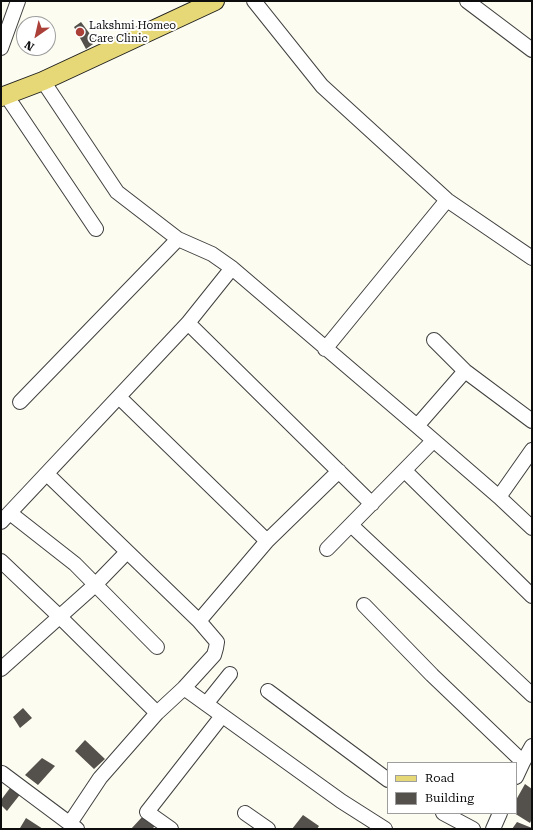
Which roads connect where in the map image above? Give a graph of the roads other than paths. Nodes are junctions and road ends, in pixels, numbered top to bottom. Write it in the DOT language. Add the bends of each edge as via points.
graph roads {
  1 [pos="18,1"];
  2 [pos="215,1"];
  3 [pos="254,1"];
  4 [pos="467,1"];
  5 [pos="1,48"];
  6 [pos="532,50"];
  7 [pos="44,82"];
  8 [pos="3,96"];
  9 [pos="447,200"];
  10 [pos="96,229"];
  11 [pos="178,240"];
  12 [pos="532,258"];
  13 [pos="232,268"];
  14 [pos="188,323"];
  15 [pos="434,340"];
  16 [pos="325,349"];
  17 [pos="465,371"];
  18 [pos="120,398"];
  19 [pos="20,402"];
  20 [pos="532,421"];
  21 [pos="417,426"];
  22 [pos="433,441"];
  23 [pos="532,450"];
  24 [pos="339,471"];
  25 [pos="404,471"];
  26 [pos="47,474"];
  27 [pos="499,497"];
  28 [pos="372,504"];
  29 [pos="6,518"];
  30 [pos="351,525"];
  31 [pos="532,528"];
  32 [pos="267,541"];
  33 [pos="327,549"];
  34 [pos="127,552"];
  35 [pos="1,561"];
  36 [pos="95,585"];
  37 [pos="532,596"];
  38 [pos="364,605"];
  39 [pos="60,617"];
  40 [pos="199,621"];
  41 [pos="157,648"];
  42 [pos="1,669"];
  43 [pos="230,674"];
  44 [pos="184,688"];
  45 [pos="268,691"];
  46 [pos="532,695"];
  47 [pos="206,704"];
  48 [pos="157,714"];
  49 [pos="222,716"];
  50 [pos="532,746"];
  51 [pos="522,762"];
  52 [pos="2,773"];
  53 [pos="517,774"];
  54 [pos="387,779"];
  55 [pos="244,813"];
  56 [pos="446,814"];
  57 [pos="500,814"];
  58 [pos="74,826"];
  59 [pos="171,829"];
  60 [pos="268,829"];
  61 [pos="385,829"];
  62 [pos="473,829"];
  63 [pos="493,829"];
  1 -- 5 [label="street"];
  2 -- 7 [label="main road"];
  3 -- 9 [label="street" via="322,86"];
  4 -- 6 [label="street"];
  7 -- 8 [label="main road"];
  7 -- 11 [label="street" via="117,192"];
  8 -- 10 [label="street"];
  9 -- 12 [label="street"];
  9 -- 16 [label="street"];
  11 -- 13 [label="street" via="212,254"];
  11 -- 19 [label="street"];
  13 -- 14 [label="street"];
  13 -- 16 [label="street"];
  14 -- 18 [label="street"];
  14 -- 24 [label="street"];
  15 -- 17 [label="street"];
  16 -- 21 [label="street"];
  17 -- 20 [label="street"];
  17 -- 21 [label="street"];
  18 -- 26 [label="street"];
  18 -- 32 [label="street"];
  21 -- 22 [label="street"];
  22 -- 25 [label="street"];
  22 -- 27 [label="street"];
  23 -- 27 [label="street"];
  24 -- 28 [label="street"];
  24 -- 32 [label="street"];
  25 -- 28 [label="street"];
  25 -- 37 [label="street"];
  26 -- 29 [label="street"];
  26 -- 34 [label="street"];
  27 -- 31 [label="street"];
  28 -- 30 [label="street"];
  29 -- 36 [label="street" via="75,564"];
  30 -- 33 [label="street"];
  30 -- 46 [label="street"];
  32 -- 40 [label="street"];
  34 -- 36 [label="street"];
  34 -- 40 [label="street"];
  35 -- 39 [label="street"];
  36 -- 39 [label="street"];
  36 -- 41 [label="street"];
  38 -- 51 [label="street"];
  39 -- 42 [label="street"];
  39 -- 48 [label="street"];
  40 -- 44 [label="street" via="216,642 216,648 214,654"];
  43 -- 47 [label="street"];
  44 -- 47 [label="street"];
  44 -- 48 [label="street"];
  45 -- 54 [label="street"];
  47 -- 49 [label="street"];
  48 -- 58 [label="street" via="100,778"];
  49 -- 59 [label="street" via="147,812"];
  49 -- 61 [label="street" via="341,801"];
  50 -- 51 [label="street"];
  51 -- 53 [label="street"];
  52 -- 58 [label="street"];
  55 -- 60 [label="street"];
  56 -- 62 [label="street"];
  57 -- 63 [label="street"];
}
